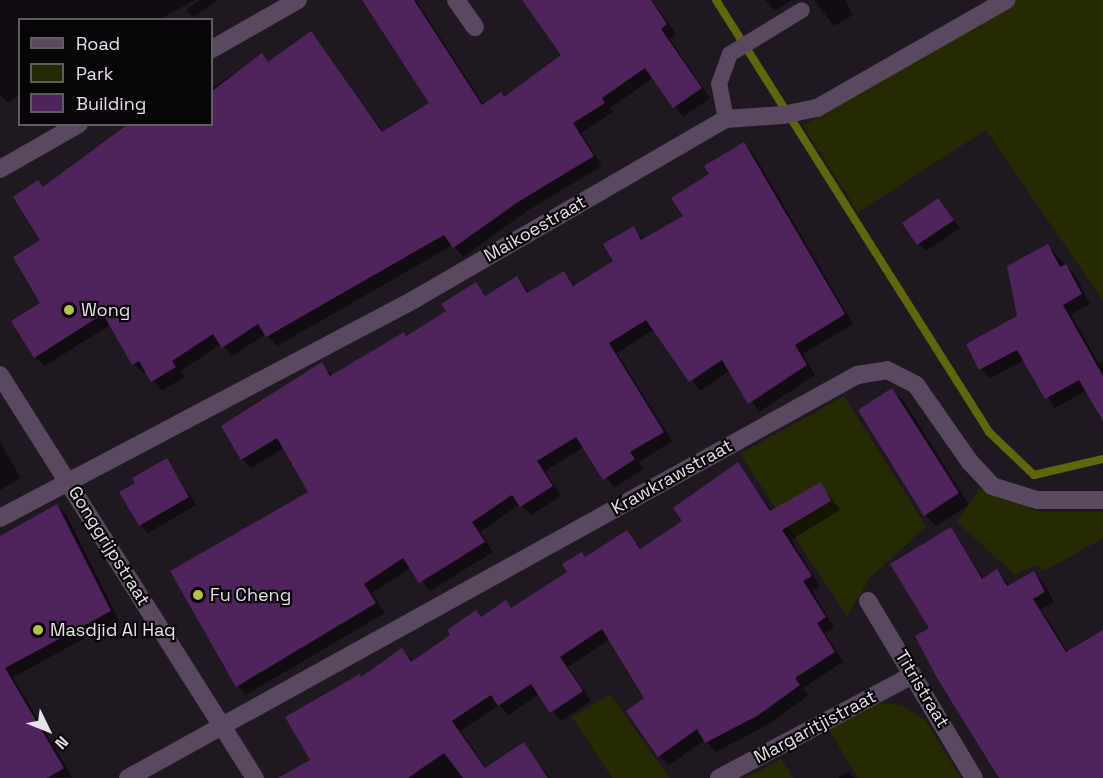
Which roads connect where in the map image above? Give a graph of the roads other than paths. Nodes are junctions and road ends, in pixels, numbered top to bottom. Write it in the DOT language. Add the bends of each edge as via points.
graph roads {
  1 [pos="298,0"];
  2 [pos="456,0"];
  3 [pos="1006,0"];
  4 [pos="802,10"];
  5 [pos="475,27"];
  6 [pos="213,48"];
  7 [pos="726,118"];
  8 [pos="76,126"];
  9 [pos="0,170"];
  10 [pos="0,375"];
  11 [pos="68,481"];
  12 [pos="1103,500"];
  13 [pos="0,518"];
  14 [pos="868,602"];
  15 [pos="911,676"];
  16 [pos="222,727"];
  17 [pos="128,778"];
  18 [pos="255,778"];
  19 [pos="719,778"];
  20 [pos="974,778"];
  1 -- 6 [label="street"];
  2 -- 5 [label="street"];
  3 -- 7 [label="street, Maikoestraat" via="817,108 783,116"];
  4 -- 7 [label="lane" via="730,54 719,84"];
  7 -- 11 [label="street, Maikoestraat" via="415,299"];
  8 -- 9 [label="street"];
  10 -- 11 [label="street, Gonggrijpstraat"];
  11 -- 13 [label="street, Maikoestraat"];
  11 -- 16 [label="street, Gonggrijpstraat"];
  12 -- 16 [label="street, Krawkrawstraat" via="1037,500 992,486 970,462 916,385 887,370 857,375"];
  14 -- 15 [label="street, Titristraat"];
  15 -- 19 [label="street, Margaritjistraat"];
  15 -- 20 [label="street, Titristraat"];
  16 -- 17 [label="street, Krawkrawstraat"];
  16 -- 18 [label="street, Gonggrijpstraat"];
}
